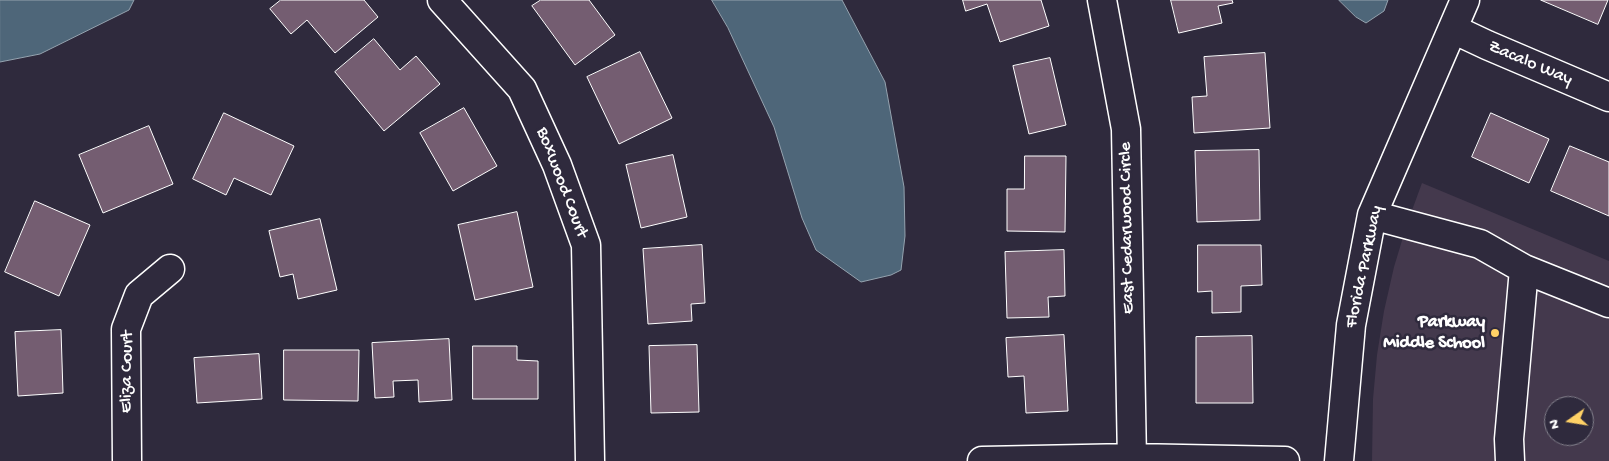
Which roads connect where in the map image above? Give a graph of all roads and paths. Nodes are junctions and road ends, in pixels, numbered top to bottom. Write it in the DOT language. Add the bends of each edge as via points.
graph roads {
  1 [pos="442,0"];
  2 [pos="1102,0"];
  3 [pos="1465,0"];
  4 [pos="1453,28"];
  5 [pos="1609,97"];
  6 [pos="1372,215"];
  7 [pos="170,269"];
  8 [pos="1524,269"];
  9 [pos="1609,303"];
  10 [pos="1132,459"];
  11 [pos="127,461"];
  12 [pos="590,461"];
  13 [pos="982,461"];
  14 [pos="1285,461"];
  15 [pos="1339,461"];
  16 [pos="1510,461"];
  1 -- 12 [label="street, Boxwood Court" via="522,89 557,165 586,244"];
  2 -- 10 [label="street, East Cedarwood Circle" via="1126,129"];
  3 -- 4 [label="street, Florida Parkway"];
  4 -- 5 [label="street, Zacalo Way"];
  4 -- 6 [label="street, Florida Parkway"];
  6 -- 8 [label="street" via="1480,244"];
  6 -- 15 [label="street, Florida Parkway" via="1351,325"];
  7 -- 11 [label="street, Eliza Court" via="139,295 126,329"];
  8 -- 9 [label="street"];
  8 -- 16 [label="street" via="1509,439"];
  10 -- 13 [label="street"];
  10 -- 14 [label="street"];
}
